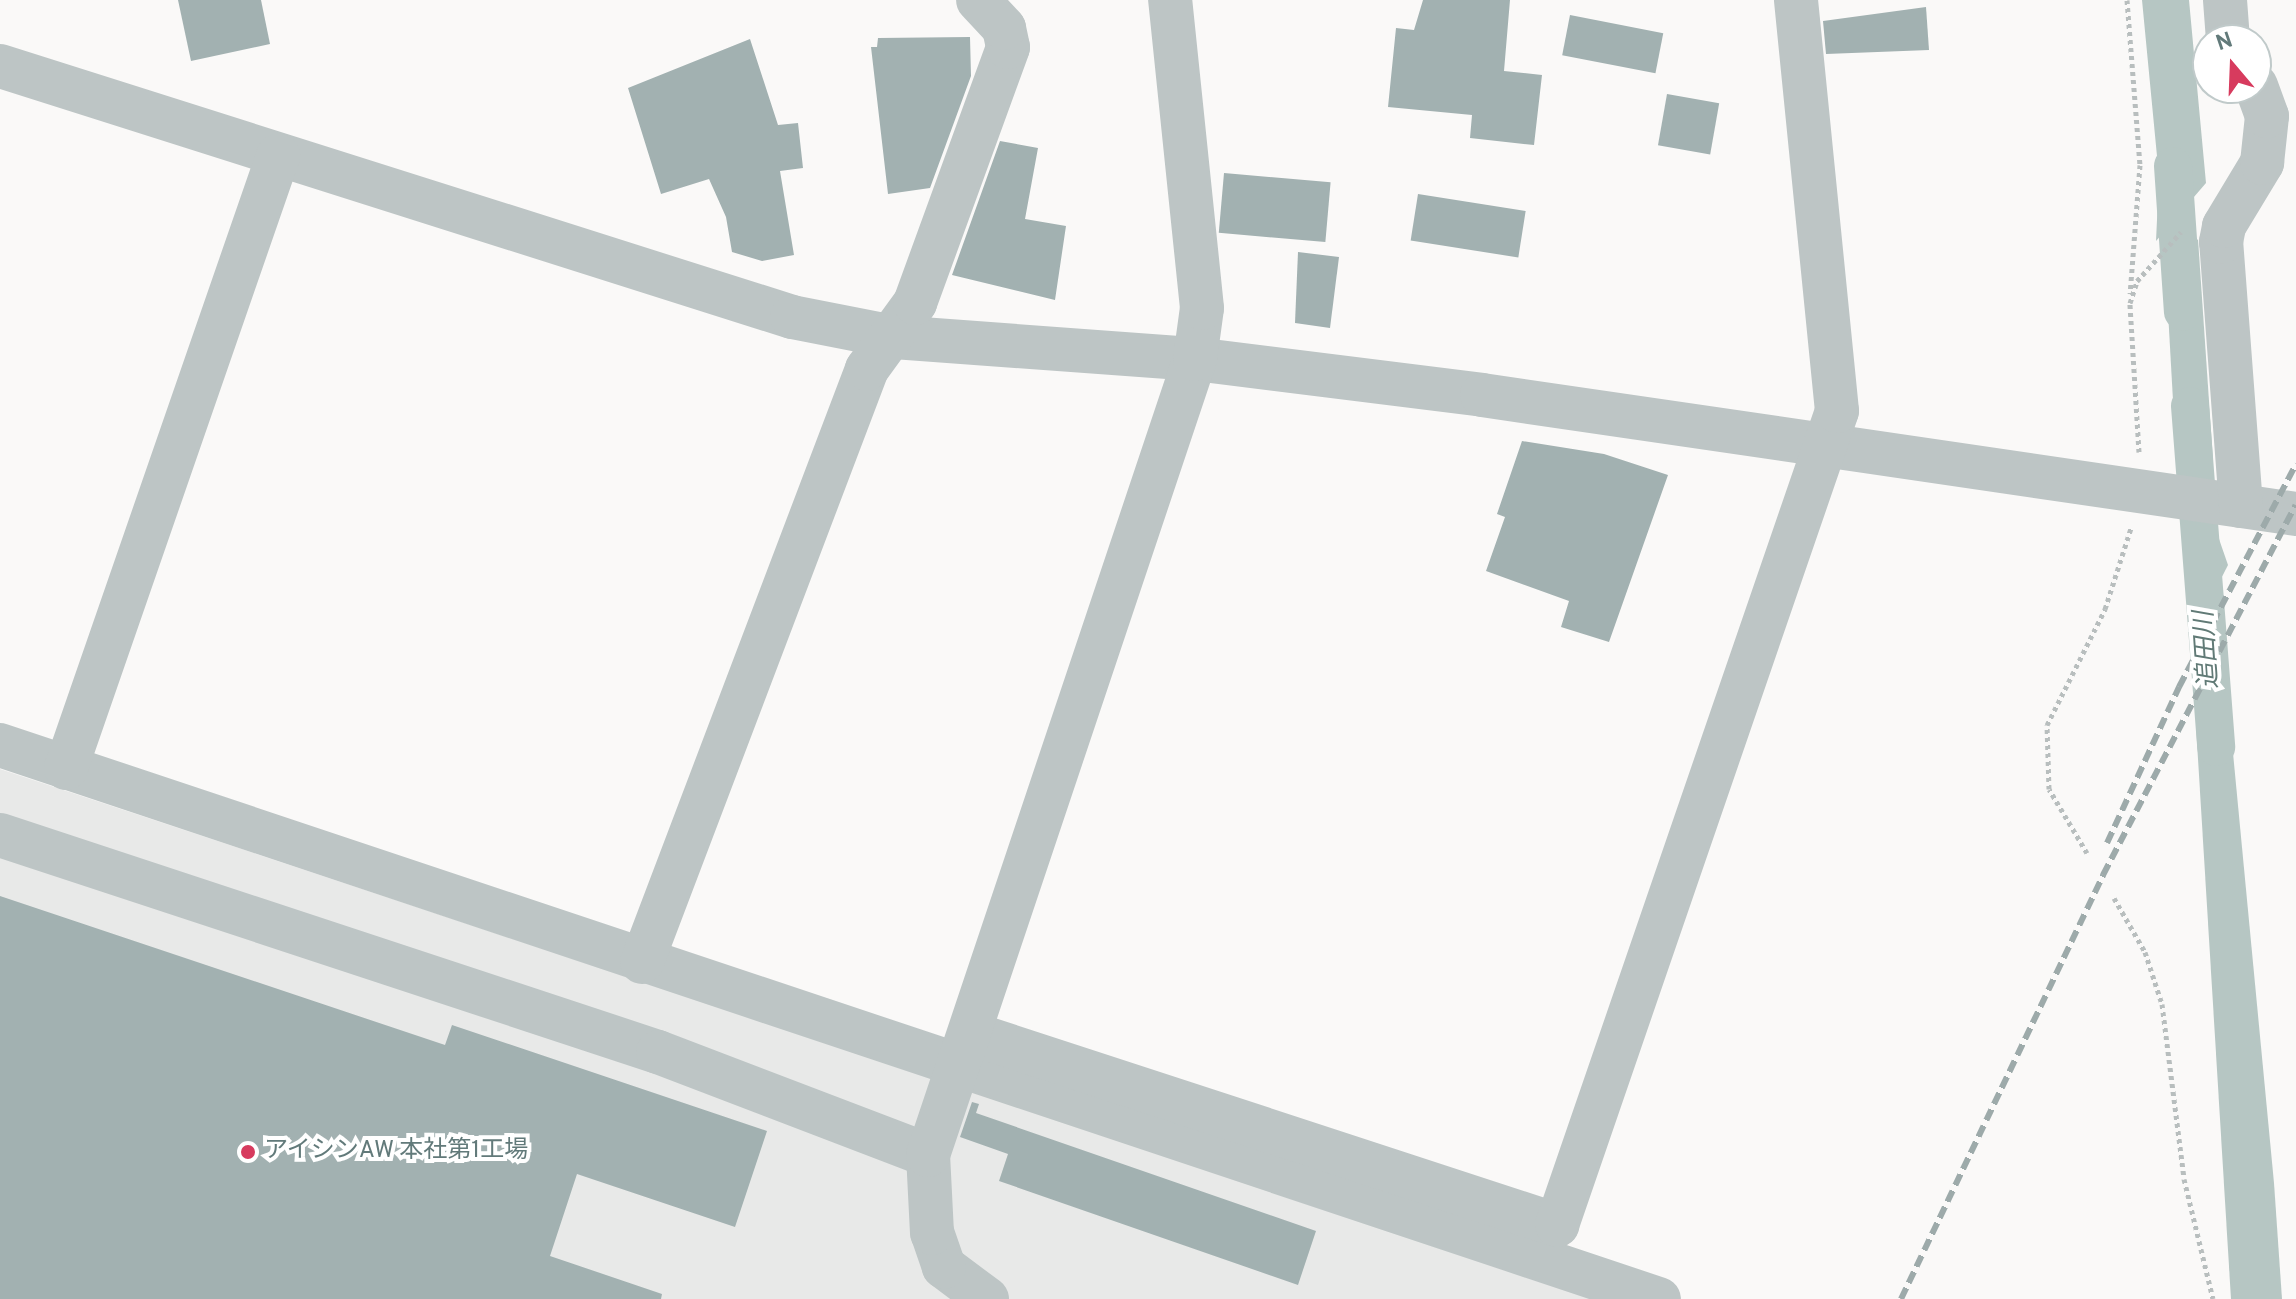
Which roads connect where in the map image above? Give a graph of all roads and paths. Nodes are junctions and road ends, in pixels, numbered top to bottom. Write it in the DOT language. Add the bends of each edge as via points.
graph roads {
  1 [pos="978,0"];
  2 [pos="1170,0"];
  3 [pos="1796,0"];
  4 [pos="2127,0"];
  5 [pos="2225,0"];
  6 [pos="2227,24"];
  7 [pos="0,66"];
  8 [pos="2263,104"];
  9 [pos="278,156"];
  10 [pos="2150,264"];
  11 [pos="2130,303"];
  12 [pos="894,337"];
  13 [pos="1195,359"];
  14 [pos="1827,445"];
  15 [pos="2154,494"];
  16 [pos="2233,505"];
  17 [pos="2296,514"];
  18 [pos="0,745"];
  19 [pos="66,768"];
  20 [pos="0,835"];
  21 [pos="2087,853"];
  22 [pos="2114,898"];
  23 [pos="642,962"];
  24 [pos="964,1050"];
  25 [pos="928,1155"];
  26 [pos="987,1299"];
  27 [pos="1659,1299"];
  28 [pos="2213,1299"];
  1 -- 12 [label="street" via="1004,28 1008,47 915,303"];
  2 -- 13 [label="street" via="1202,308"];
  3 -- 14 [label="street" via="1837,411"];
  4 -- 11 [label="path" via="2140,165"];
  5 -- 6 [label="street"];
  7 -- 9 [label="street"];
  8 -- 16 [label="street" via="2267,116 2262,163 2224,226 2221,242"];
  9 -- 12 [label="street" via="792,317"];
  9 -- 19 [label="street"];
  10 -- 11 [label="path"];
  11 -- 15 [label="path"];
  12 -- 13 [label="street"];
  12 -- 23 [label="street" via="867,369"];
  13 -- 14 [label="street"];
  13 -- 24 [label="street"];
  14 -- 15 [label="street"];
  14 -- 24 [label="street" via="1557,1225"];
  15 -- 16 [label="street"];
  15 -- 21 [label="path" via="2047,725 2049,789"];
  16 -- 17 [label="street"];
  18 -- 19 [label="street"];
  19 -- 23 [label="street"];
  20 -- 25 [label="street" via="658,1052"];
  22 -- 28 [label="path" via="2145,952 2162,1004 2184,1179"];
  23 -- 24 [label="street"];
  24 -- 25 [label="street"];
  24 -- 27 [label="street"];
  25 -- 26 [label="street" via="932,1233 944,1267"];
}
